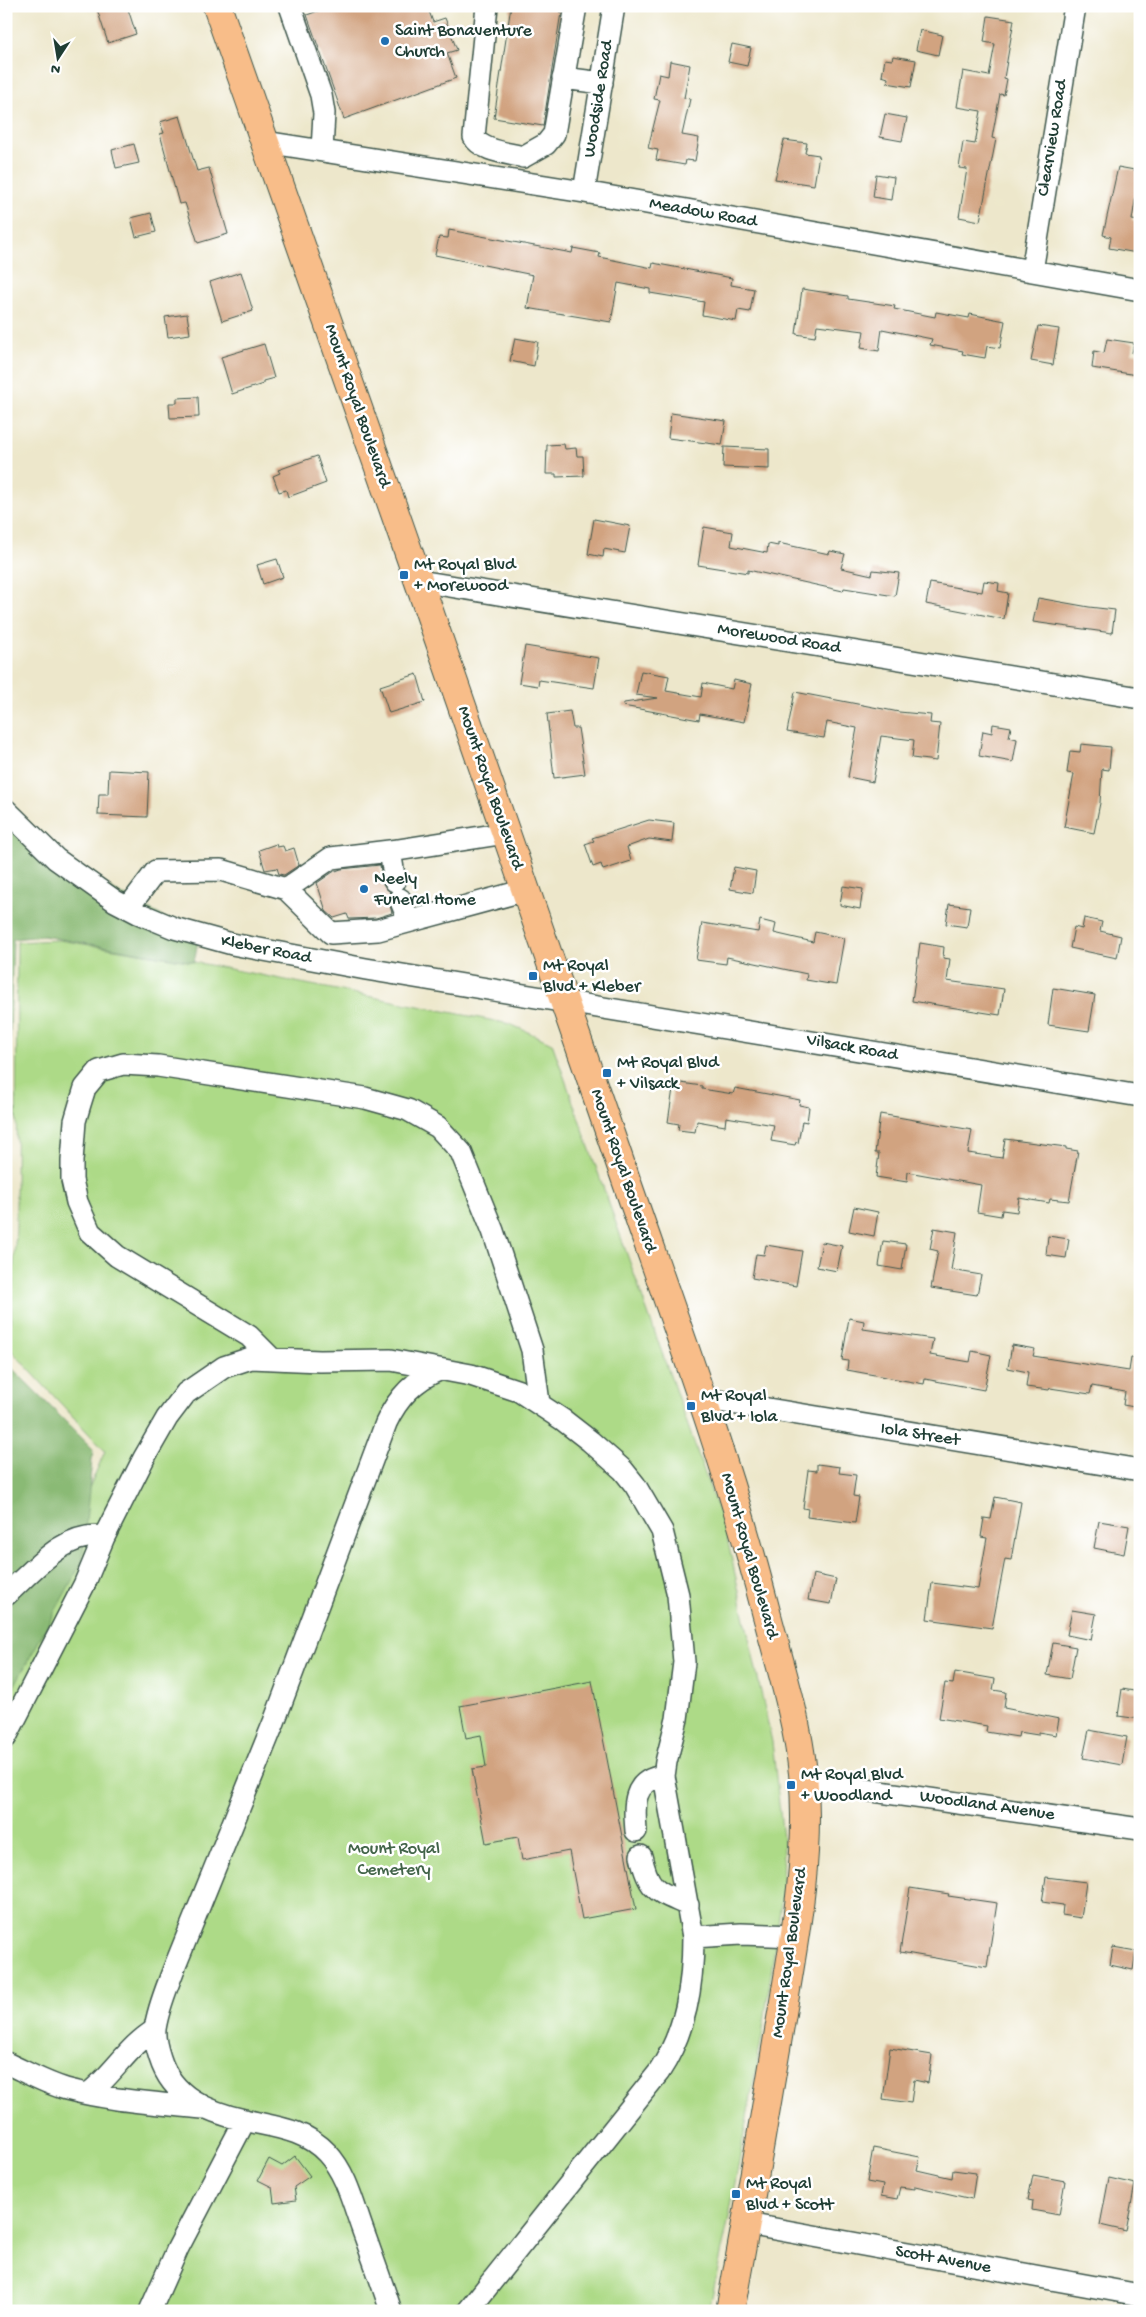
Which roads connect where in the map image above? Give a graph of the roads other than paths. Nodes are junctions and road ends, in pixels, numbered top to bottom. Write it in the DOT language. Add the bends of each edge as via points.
graph roads {
  1 [pos="290,6"];
  2 [pos="487,6"];
  3 [pos="576,6"];
  4 [pos="614,6"];
  5 [pos="1075,6"];
  6 [pos="223,7"];
  7 [pos="564,78"];
  8 [pos="602,82"];
  9 [pos="265,142"];
  10 [pos="322,151"];
  11 [pos="523,157"];
  12 [pos="519,182"];
  13 [pos="584,192"];
  14 [pos="1032,271"];
  15 [pos="1140,290"];
  16 [pos="419,581"];
  17 [pos="1140,698"];
  18 [pos="6,810"];
  19 [pos="506,833"];
  20 [pos="390,851"];
  21 [pos="286,889"];
  22 [pos="526,890"];
  23 [pos="128,908"];
  24 [pos="409,921"];
  25 [pos="564,1001"];
  26 [pos="1140,1096"];
  27 [pos="270,1358"];
  28 [pos="439,1370"];
  29 [pos="700,1398"];
  30 [pos="539,1403"];
  31 [pos="1140,1470"];
  32 [pos="104,1537"];
  33 [pos="6,1594"];
  34 [pos="6,1737"];
  35 [pos="664,1776"];
  36 [pos="803,1781"];
  37 [pos="1140,1829"];
  38 [pos="636,1831"];
  39 [pos="641,1856"];
  40 [pos="688,1905"];
  41 [pos="795,1936"];
  42 [pos="693,1937"];
  43 [pos="155,2030"];
  44 [pos="6,2063"];
  45 [pos="88,2094"];
  46 [pos="205,2108"];
  47 [pos="245,2120"];
  48 [pos="747,2224"];
  49 [pos="1140,2295"];
  50 [pos="150,2311"];
  51 [pos="391,2311"];
  52 [pos="468,2311"];
  53 [pos="730,2311"];
  1 -- 10 [label="street" via="322,94"];
  2 -- 11 [label="street" via="474,137 484,146"];
  3 -- 7 [label="street"];
  4 -- 8 [label="street, Woodside Road"];
  5 -- 14 [label="street, Clearview Road"];
  6 -- 9 [label="main road, Mount Royal Boulevard"];
  7 -- 8 [label="street"];
  7 -- 11 [label="street" via="554,134 546,144"];
  8 -- 13 [label="street, Woodside Road"];
  9 -- 10 [label="street, Meadow Road"];
  9 -- 16 [label="main road, Mount Royal Boulevard"];
  10 -- 12 [label="street, Meadow Road"];
  11 -- 12 [label="street"];
  12 -- 13 [label="street, Meadow Road"];
  13 -- 14 [label="street, Meadow Road"];
  14 -- 15 [label="street, Meadow Road"];
  16 -- 17 [label="street, Morewood Road"];
  16 -- 19 [label="main road, Mount Royal Boulevard"];
  18 -- 23 [label="street, Kleber Road" via="56,860"];
  19 -- 20 [label="street"];
  19 -- 22 [label="main road, Mount Royal Boulevard"];
  20 -- 21 [label="street" via="332,858"];
  20 -- 24 [label="street" via="397,890"];
  21 -- 23 [label="street" via="221,870 156,871"];
  21 -- 24 [label="street" via="331,933 378,930"];
  22 -- 24 [label="street"];
  22 -- 25 [label="main road, Mount Royal Boulevard"];
  23 -- 25 [label="street, Kleber Road" via="174,928 232,944"];
  25 -- 26 [label="street, Vilsack Road"];
  25 -- 29 [label="main road, Mount Royal Boulevard"];
  27 -- 28 [label="street" via="391,1360"];
  27 -- 30 [label="street" via="249,1336 117,1256 90,1232 77,1202 72,1161 75,1121 85,1088 98,1071 123,1064 158,1066 365,1098 408,1110 438,1127 465,1160 493,1231 532,1350"];
  27 -- 32 [label="street" via="251,1358 224,1366 186,1393 157,1434"];
  28 -- 30 [label="street" via="471,1375 519,1392"];
  28 -- 43 [label="street" via="428,1374 408,1390 386,1423 274,1722 173,1971 158,2011"];
  29 -- 31 [label="street, Iola Street"];
  29 -- 36 [label="main road, Mount Royal Boulevard" via="754,1566 790,1707"];
  30 -- 35 [label="street" via="624,1470 662,1531 678,1595 684,1662 677,1719"];
  32 -- 33 [label="street" via="95,1536 62,1546"];
  32 -- 34 [label="street" via="84,1585"];
  35 -- 38 [label="street" via="647,1782 637,1794"];
  35 -- 40 [label="street"];
  36 -- 37 [label="street, Woodland Avenue"];
  36 -- 41 [label="main road, Mount Royal Boulevard" via="806,1826"];
  39 -- 40 [label="street" via="650,1884 657,1891"];
  40 -- 42 [label="street"];
  41 -- 42 [label="street" via="741,1934"];
  41 -- 48 [label="main road, Mount Royal Boulevard"];
  42 -- 52 [label="street" via="685,2017 670,2056"];
  43 -- 45 [label="street" via="143,2037 104,2082"];
  43 -- 46 [label="street" via="158,2052 168,2077 185,2096"];
  44 -- 45 [label="street" via="43,2080"];
  45 -- 46 [label="street"];
  46 -- 47 [label="street"];
  47 -- 50 [label="street" via="178,2248"];
  47 -- 51 [label="street" via="299,2133 313,2140 335,2163 351,2197"];
  48 -- 49 [label="street, Scott Avenue"];
  48 -- 53 [label="main road, Mount Royal Boulevard"];
}
